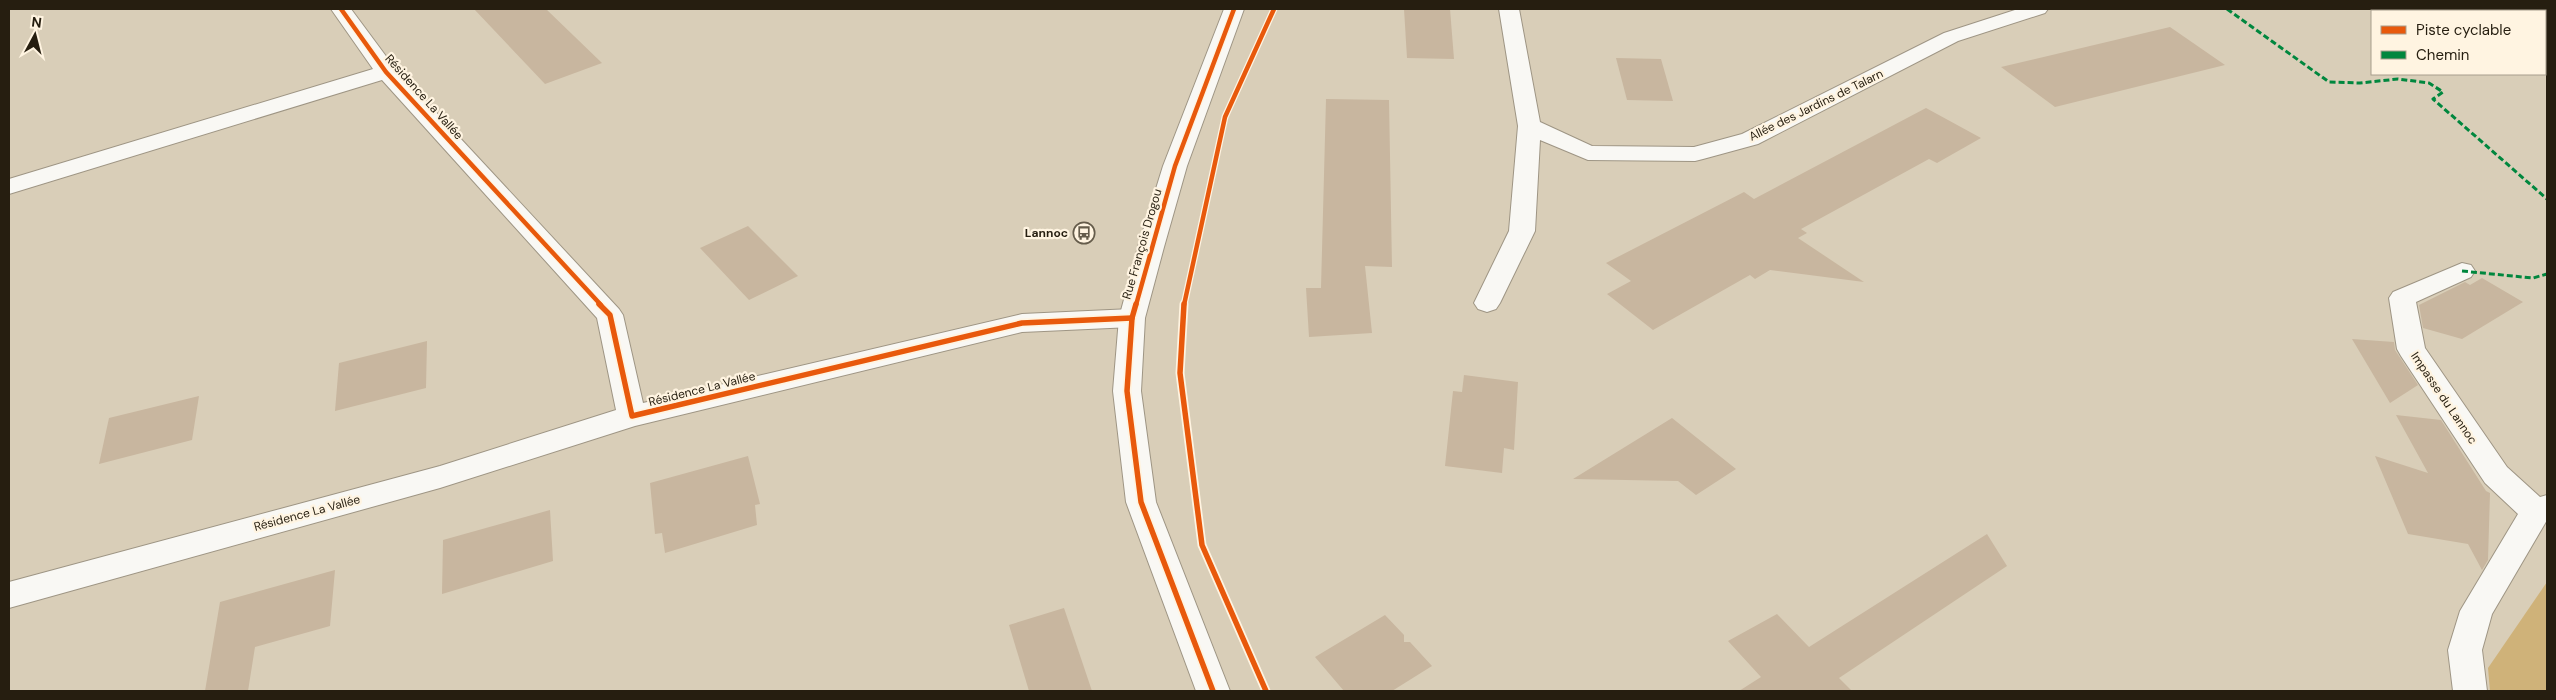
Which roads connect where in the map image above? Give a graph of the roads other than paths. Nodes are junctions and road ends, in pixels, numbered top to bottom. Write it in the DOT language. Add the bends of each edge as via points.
graph roads {
  1 [pos="341,9"];
  2 [pos="1234,9"];
  3 [pos="1509,9"];
  4 [pos="2038,9"];
  5 [pos="386,72"];
  6 [pos="1529,126"];
  7 [pos="9,187"];
  8 [pos="2462,272"];
  9 [pos="1487,303"];
  10 [pos="1132,318"];
  11 [pos="632,416"];
  12 [pos="2542,510"];
  13 [pos="9,596"];
  14 [pos="1213,691"];
  15 [pos="2470,691"];
  1 -- 5 [label="street, Résidence La Vallée"];
  2 -- 10 [label="street, Rue François Drogou" via="1175,166"];
  3 -- 6 [label="street"];
  4 -- 6 [label="street, Allée des Jardins de Talarn" via="1951,37 1750,139 1695,154 1588,153"];
  5 -- 7 [label="street, Résidence La Vallée"];
  5 -- 11 [label="street, Résidence La Vallée" via="610,315"];
  6 -- 9 [label="street" via="1522,231"];
  8 -- 12 [label="street, Impasse du Lannoc" via="2402,298 2411,349 2496,475"];
  10 -- 11 [label="street, Résidence La Vallée" via="1022,323"];
  10 -- 14 [label="street, Rue François Drogou" via="1127,391 1141,502"];
  11 -- 13 [label="street, Résidence La Vallée" via="440,477"];
  12 -- 15 [label="street, Impasse du Lannoc" via="2476,611 2465,650"];
}
